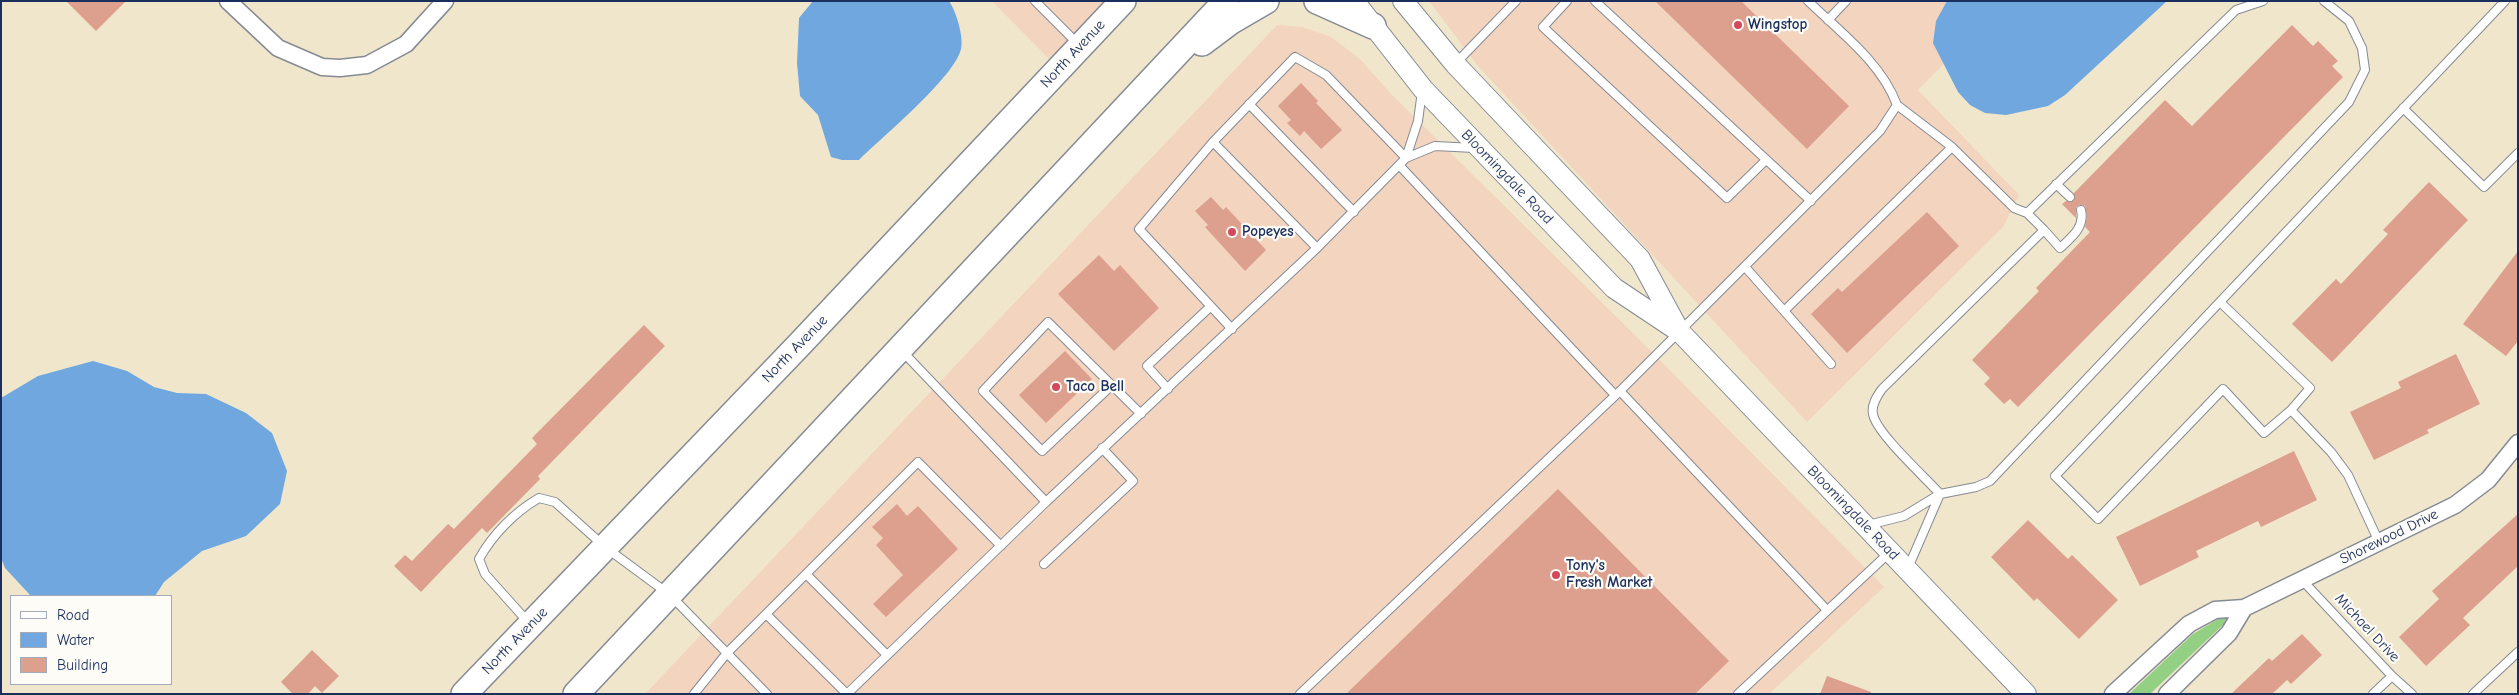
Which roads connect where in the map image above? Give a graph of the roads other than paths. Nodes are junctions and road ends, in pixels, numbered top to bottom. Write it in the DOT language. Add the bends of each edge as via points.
graph roads {
  1 [pos="228,1"];
  2 [pos="445,1"];
  3 [pos="1035,1"];
  4 [pos="1123,1"];
  5 [pos="1226,1"];
  6 [pos="1266,1"];
  7 [pos="1317,1"];
  8 [pos="1354,1"];
  9 [pos="1403,1"];
  10 [pos="1516,1"];
  11 [pos="1567,1"];
  12 [pos="1596,1"];
  13 [pos="1808,1"];
  14 [pos="1846,1"];
  15 [pos="2264,1"];
  16 [pos="2324,1"];
  17 [pos="2505,1"];
  18 [pos="1828,20"];
  19 [pos="1373,26"];
  20 [pos="1081,46"];
  21 [pos="1455,64"];
  22 [pos="1149,84"];
  23 [pos="1422,89"];
  24 [pos="1249,104"];
  25 [pos="1897,105"];
  26 [pos="2403,108"];
  27 [pos="1213,142"];
  28 [pos="1952,147"];
  29 [pos="1478,148"];
  30 [pos="2518,153"];
  31 [pos="1406,158"];
  32 [pos="1766,160"];
  33 [pos="1399,165"];
  34 [pos="2056,184"];
  35 [pos="2070,197"];
  36 [pos="1810,202"];
  37 [pos="2081,210"];
  38 [pos="1354,212"];
  39 [pos="2027,213"];
  40 [pos="2044,230"];
  41 [pos="1317,248"];
  42 [pos="1746,268"];
  43 [pos="2220,302"];
  44 [pos="1210,307"];
  45 [pos="1784,311"];
  46 [pos="1232,329"];
  47 [pos="1680,332"];
  48 [pos="900,349"];
  49 [pos="1831,364"];
  50 [pos="1112,385"];
  51 [pos="1168,389"];
  52 [pos="1618,393"];
  53 [pos="2291,410"];
  54 [pos="1141,414"];
  55 [pos="2518,443"];
  56 [pos="1102,448"];
  57 [pos="1940,494"];
  58 [pos="1046,502"];
  59 [pos="1865,526"];
  60 [pos="2379,542"];
  61 [pos="1001,546"];
  62 [pos="606,547"];
  63 [pos="1890,552"];
  64 [pos="1044,564"];
  65 [pos="1907,570"];
  66 [pos="806,574"];
  67 [pos="2302,580"];
  68 [pos="670,595"];
  69 [pos="2244,608"];
  70 [pos="1826,609"];
  71 [pos="766,614"];
  72 [pos="531,624"];
  73 [pos="2518,652"];
  74 [pos="727,653"];
  75 [pos="888,655"];
  76 [pos="2392,676"];
  77 [pos="464,694"];
  78 [pos="576,694"];
  79 [pos="694,694"];
  80 [pos="767,694"];
  81 [pos="847,694"];
  82 [pos="1300,694"];
  83 [pos="1738,694"];
  84 [pos="2026,694"];
  85 [pos="2113,694"];
  86 [pos="2167,694"];
  87 [pos="2373,694"];
  88 [pos="2412,694"];
  89 [pos="2473,694"];
  1 -- 2 [label="street" via="278,48 322,66 340,68 367,65 406,44"];
  3 -- 20 [label="lane"];
  4 -- 20 [label="main road, North Avenue"];
  5 -- 22 [label="main road"];
  6 -- 22 [label="main road" via="1230,22"];
  7 -- 19 [label="main road"];
  8 -- 19 [label="street, Bloomingdale Road"];
  9 -- 21 [label="street, Bloomingdale Road"];
  10 -- 21 [label="lane"];
  11 -- 32 [label="lane" via="1543,27 1727,198"];
  12 -- 32 [label="lane"];
  13 -- 18 [label="lane"];
  14 -- 18 [label="lane"];
  15 -- 34 [label="lane" via="2236,10"];
  16 -- 57 [label="lane" via="2349,21 2362,48 2365,70 2350,102 1990,481"];
  17 -- 26 [label="lane"];
  18 -- 25 [label="lane" via="1868,59 1891,89"];
  19 -- 23 [label="street, Bloomingdale Road"];
  20 -- 62 [label="main road, North Avenue"];
  21 -- 47 [label="street, Bloomingdale Road" via="1640,259"];
  22 -- 48 [label="main road"];
  23 -- 29 [label="street, Bloomingdale Road"];
  23 -- 31 [label="lane" via="1418,121"];
  24 -- 27 [label="lane"];
  24 -- 31 [label="lane" via="1295,57 1326,75"];
  24 -- 38 [label="lane"];
  25 -- 28 [label="lane"];
  25 -- 36 [label="lane" via="1880,131"];
  26 -- 30 [label="lane" via="2484,187"];
  26 -- 43 [label="lane"];
  27 -- 41 [label="lane"];
  27 -- 44 [label="lane" via="1139,229"];
  28 -- 39 [label="lane" via="2014,208"];
  28 -- 45 [label="lane"];
  29 -- 31 [label="lane" via="1435,146"];
  29 -- 47 [label="street, Bloomingdale Road" via="1614,288"];
  31 -- 33 [label="lane"];
  32 -- 36 [label="lane"];
  33 -- 38 [label="lane"];
  33 -- 52 [label="lane"];
  34 -- 35 [label="lane"];
  34 -- 39 [label="lane"];
  36 -- 42 [label="lane"];
  37 -- 40 [label="lane" via="2081,225 2060,248"];
  38 -- 41 [label="lane"];
  39 -- 40 [label="lane"];
  40 -- 57 [label="lane" via="1882,389 1875,400 1872,413 1879,428"];
  41 -- 46 [label="lane"];
  42 -- 45 [label="lane"];
  42 -- 47 [label="lane"];
  43 -- 53 [label="lane" via="2310,388"];
  43 -- 53 [label="lane" via="2054,476 2098,519 2223,388 2264,433"];
  44 -- 46 [label="lane"];
  44 -- 51 [label="lane" via="1147,366"];
  45 -- 49 [label="lane"];
  46 -- 51 [label="lane"];
  47 -- 52 [label="lane"];
  47 -- 59 [label="street, Bloomingdale Road"];
  48 -- 58 [label="lane"];
  48 -- 68 [label="main road"];
  50 -- 50 [label="lane" via="1048,322 983,391 1042,451"];
  50 -- 54 [label="lane"];
  51 -- 54 [label="lane"];
  52 -- 70 [label="lane"];
  52 -- 82 [label="lane"];
  53 -- 60 [label="lane" via="2348,475"];
  54 -- 56 [label="lane"];
  55 -- 60 [label="street, Shorewood Drive" via="2496,471 2472,493 2455,505"];
  56 -- 58 [label="lane"];
  56 -- 64 [label="lane" via="1133,481"];
  57 -- 59 [label="lane" via="1904,516"];
  57 -- 65 [label="lane"];
  58 -- 61 [label="lane"];
  59 -- 63 [label="street, Bloomingdale Road"];
  60 -- 67 [label="street, Shorewood Drive"];
  61 -- 66 [label="lane" via="918,462"];
  61 -- 75 [label="lane"];
  62 -- 68 [label="lane"];
  62 -- 72 [label="main road, North Avenue"];
  62 -- 72 [label="lane" via="555,502 539,498 522,508 488,544 479,559 485,574"];
  63 -- 65 [label="street, Bloomingdale Road"];
  63 -- 70 [label="lane"];
  65 -- 84 [label="street, Bloomingdale Road"];
  66 -- 71 [label="lane"];
  66 -- 75 [label="lane"];
  67 -- 69 [label="street, Shorewood Drive"];
  67 -- 76 [label="lane, Michael Drive"];
  68 -- 74 [label="lane"];
  68 -- 78 [label="main road"];
  69 -- 85 [label="street, Shorewood Drive" via="2215,610 2189,624"];
  69 -- 86 [label="street" via="2229,633"];
  70 -- 83 [label="lane"];
  71 -- 74 [label="lane"];
  71 -- 81 [label="lane"];
  72 -- 77 [label="main road, North Avenue"];
  73 -- 89 [label="lane"];
  74 -- 79 [label="lane"];
  74 -- 80 [label="lane"];
  75 -- 81 [label="lane"];
  76 -- 87 [label="lane"];
  76 -- 88 [label="lane, Michael Drive"];
}
